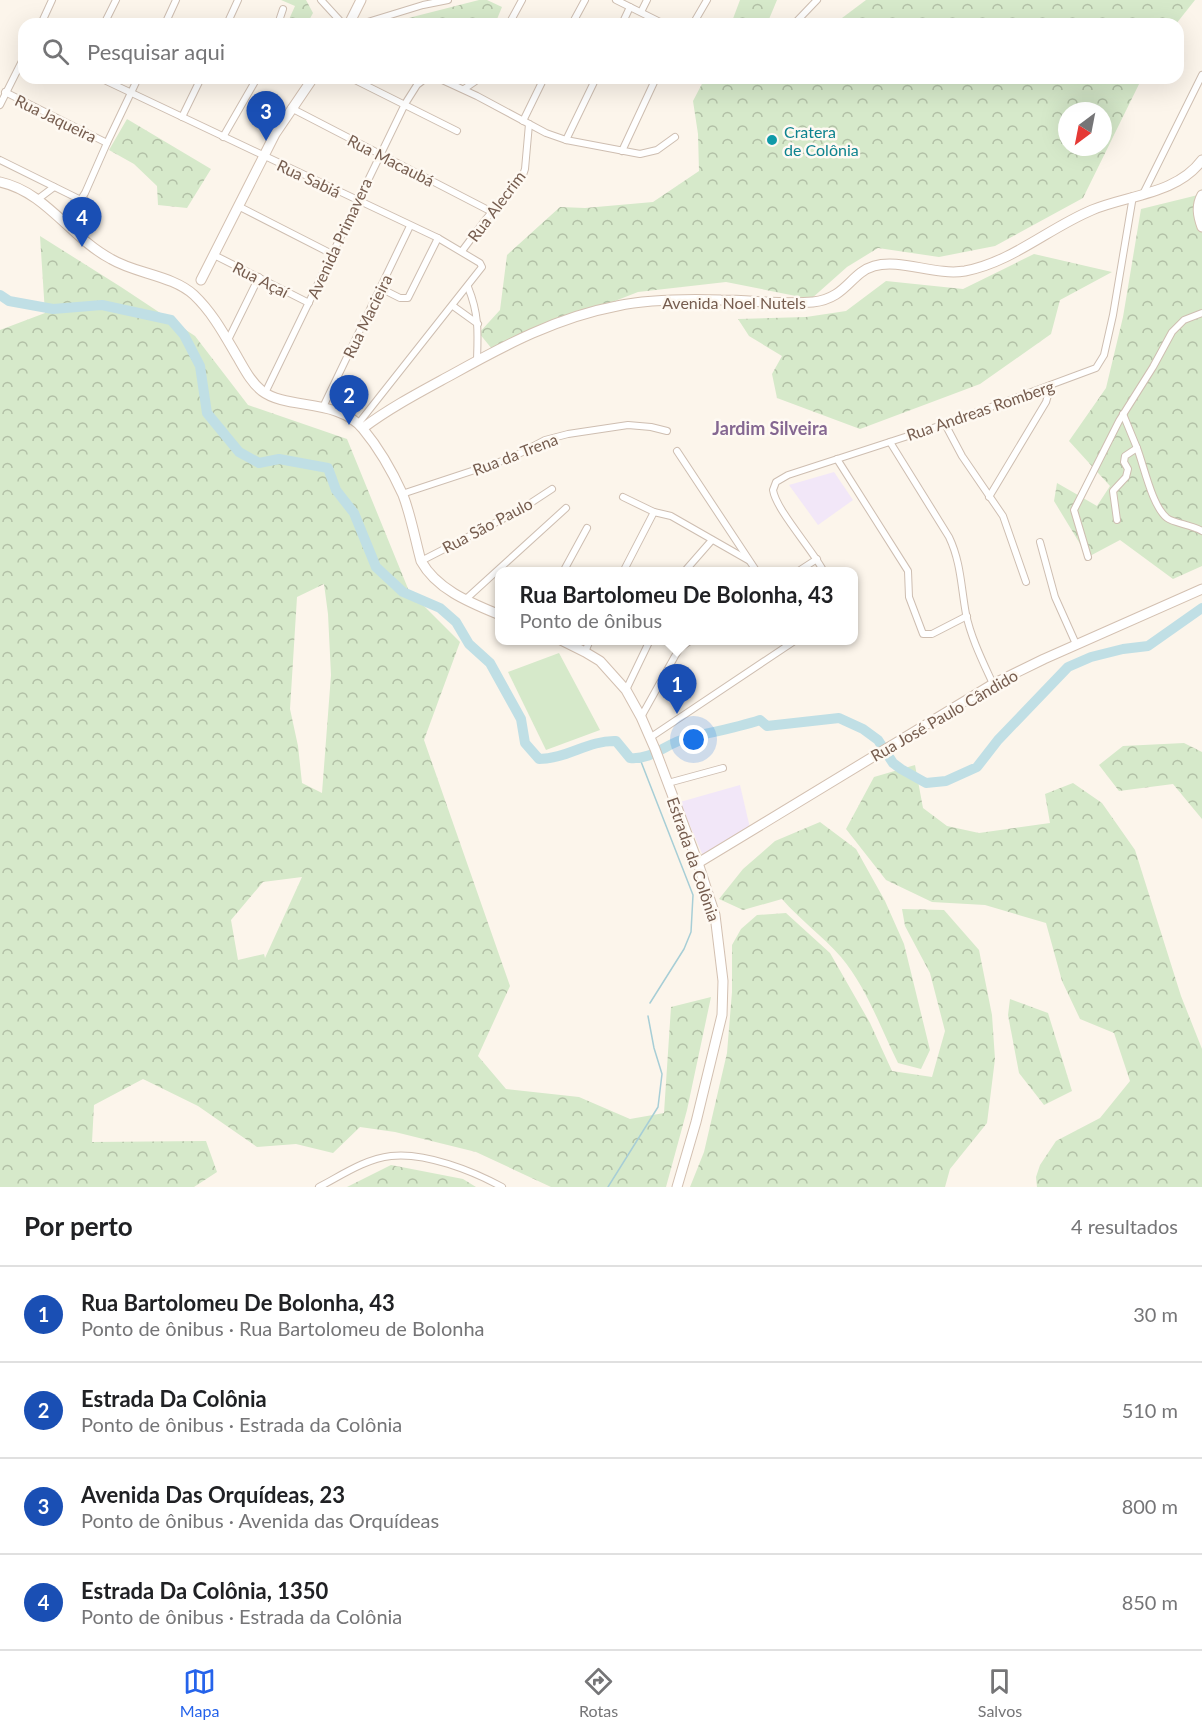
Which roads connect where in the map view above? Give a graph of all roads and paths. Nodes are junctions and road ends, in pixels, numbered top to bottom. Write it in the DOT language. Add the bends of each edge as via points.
graph roads {
  1 [pos="52,0"];
  2 [pos="116,0"];
  3 [pos="176,0"];
  4 [pos="238,0"];
  5 [pos="321,0"];
  6 [pos="361,0"];
  7 [pos="448,0"];
  8 [pos="522,0"];
  9 [pos="585,0"];
  10 [pos="616,0"];
  11 [pos="647,0"];
  12 [pos="707,0"];
  13 [pos="817,0"];
  14 [pos="424,3"];
  15 [pos="630,7"];
  16 [pos="283,9"];
  17 [pos="641,12"];
  18 [pos="44,18"];
  19 [pos="107,18"];
  20 [pos="168,18"];
  21 [pos="229,18"];
  22 [pos="280,18"];
  23 [pos="338,18"];
  24 [pos="352,18"];
  25 [pos="379,18"];
  26 [pos="512,18"];
  27 [pos="575,18"];
  28 [pos="625,18"];
  29 [pos="652,18"];
  30 [pos="696,18"];
  31 [pos="800,18"];
  32 [pos="18,69"];
  33 [pos="1202,75"];
  34 [pos="112,84"];
  35 [pos="135,84"];
  36 [pos="198,84"];
  37 [pos="254,84"];
  38 [pos="309,84"];
  39 [pos="363,84"];
  40 [pos="419,84"];
  41 [pos="452,84"];
  42 [pos="471,84"];
  43 [pos="542,84"];
  44 [pos="593,84"];
  45 [pos="653,84"];
  46 [pos="464,89"];
  47 [pos="6,92"];
  48 [pos="131,93"];
  49 [pos="405,104"];
  50 [pos="0,105"];
  51 [pos="291,108"];
  52 [pos="182,117"];
  53 [pos="526,123"];
  54 [pos="458,131"];
  55 [pos="223,137"];
  56 [pos="675,137"];
  57 [pos="566,140"];
  58 [pos="107,143"];
  59 [pos="622,151"];
  60 [pos="380,153"];
  61 [pos="264,156"];
  62 [pos="0,159"];
  63 [pos="1202,160"];
  64 [pos="0,182"];
  65 [pos="54,187"];
  66 [pos="1143,194"];
  67 [pos="1202,195"];
  68 [pos="1133,196"];
  69 [pos="38,200"];
  70 [pos="83,201"];
  71 [pos="357,201"];
  72 [pos="238,206"];
  73 [pos="492,212"];
  74 [pos="65,224"];
  75 [pos="410,226"];
  76 [pos="1202,227"];
  77 [pos="80,237"];
  78 [pos="438,238"];
  79 [pos="462,251"];
  80 [pos="332,254"];
  81 [pos="214,255"];
  82 [pos="259,277"];
  83 [pos="201,280"];
  84 [pos="176,284"];
  85 [pos="468,287"];
  86 [pos="380,288"];
  87 [pos="309,303"];
  88 [pos="202,304"];
  89 [pos="453,306"];
  90 [pos="1202,313"];
  91 [pos="478,324"];
  92 [pos="228,340"];
  93 [pos="477,360"];
  94 [pos="1051,385"];
  95 [pos="265,393"];
  96 [pos="323,406"];
  97 [pos="1123,414"];
  98 [pos="945,424"];
  99 [pos="360,426"];
  100 [pos="667,431"];
  101 [pos="890,442"];
  102 [pos="1137,448"];
  103 [pos="677,451"];
  104 [pos="837,459"];
  105 [pos="552,489"];
  106 [pos="402,495"];
  107 [pos="623,497"];
  108 [pos="990,497"];
  109 [pos="566,508"];
  110 [pos="654,512"];
  111 [pos="1118,520"];
  112 [pos="587,528"];
  113 [pos="1202,531"];
  114 [pos="712,540"];
  115 [pos="1040,542"];
  116 [pos="1088,557"];
  117 [pos="817,559"];
  118 [pos="421,561"];
  119 [pos="749,561"];
  120 [pos="501,567"];
  121 [pos="566,567"];
  122 [pos="626,567"];
  123 [pos="688,567"];
  124 [pos="753,567"];
  125 [pos="805,567"];
  126 [pos="821,567"];
  127 [pos="495,573"];
  128 [pos="1026,582"];
  129 [pos="1202,589"];
  130 [pos="466,599"];
  131 [pos="495,613"];
  132 [pos="967,616"];
  133 [pos="1076,644"];
  134 [pos="571,645"];
  135 [pos="588,645"];
  136 [pos="648,645"];
  137 [pos="684,645"];
  138 [pos="789,645"];
  139 [pos="585,652"];
  140 [pos="993,684"];
  141 [pos="626,690"];
  142 [pos="641,717"];
  143 [pos="651,737"];
  144 [pos="723,768"];
  145 [pos="668,783"];
  146 [pos="698,863"];
  147 [pos="319,1187"];
  148 [pos="502,1187"];
  149 [pos="677,1187"];
  1 -- 18 [label="street"];
  2 -- 19 [label="street"];
  3 -- 20 [label="street"];
  4 -- 21 [label="street"];
  5 -- 23 [label="street"];
  6 -- 24 [label="street"];
  7 -- 14 [label="street"];
  8 -- 26 [label="street"];
  9 -- 27 [label="street"];
  10 -- 15 [label="street"];
  11 -- 17 [label="street"];
  12 -- 30 [label="street"];
  13 -- 31 [label="street"];
  14 -- 25 [label="street"];
  15 -- 17 [label="street"];
  15 -- 28 [label="street"];
  16 -- 22 [label="street"];
  17 -- 29 [label="street"];
  32 -- 47 [label="street"];
  33 -- 66 [label="street"];
  34 -- 48 [label="street, Rua Sabiá"];
  35 -- 48 [label="street"];
  36 -- 52 [label="street"];
  37 -- 55 [label="street"];
  38 -- 51 [label="street"];
  39 -- 49 [label="street"];
  40 -- 49 [label="street, Avenida Primavera"];
  41 -- 46 [label="street"];
  42 -- 46 [label="street"];
  43 -- 53 [label="street"];
  44 -- 57 [label="street"];
  45 -- 59 [label="street"];
  46 -- 53 [label="street"];
  47 -- 50 [label="street"];
  47 -- 58 [label="street, Rua Jaqueira"];
  48 -- 52 [label="street, Rua Sabiá"];
  48 -- 58 [label="street"];
  49 -- 54 [label="street"];
  49 -- 60 [label="street, Avenida Primavera"];
  51 -- 60 [label="street, Rua Macaubá"];
  51 -- 61 [label="street"];
  52 -- 55 [label="street, Rua Sabiá"];
  53 -- 57 [label="street"];
  53 -- 73 [label="street, Rua Alecrim" via="523,175"];
  55 -- 61 [label="street, Rua Sabiá"];
  56 -- 59 [label="street" via="648,153"];
  57 -- 59 [label="street"];
  58 -- 70 [label="street"];
  60 -- 71 [label="street, Avenida Primavera"];
  60 -- 73 [label="street, Rua Macaubá"];
  61 -- 71 [label="street, Rua Sabiá"];
  61 -- 72 [label="street"];
  62 -- 65 [label="street"];
  63 -- 66 [label="street, Avenida Noel Nutels" via="1179,180"];
  64 -- 69 [label="street" via="24,190"];
  65 -- 69 [label="street"];
  65 -- 70 [label="street"];
  66 -- 68 [label="street, Avenida Noel Nutels"];
  67 -- 76 [label="street" via="1198,210"];
  68 -- 93 [label="street, Avenida Noel Nutels" via="1076,217 978,268 946,272 879,265 863,272 841,292 812,302 667,301 616,306 549,326"];
  68 -- 94 [label="street, Rua Andreas Romberg" via="1119,286 1099,366"];
  69 -- 74 [label="street"];
  70 -- 74 [label="street"];
  70 -- 77 [label="street"];
  71 -- 75 [label="street, Rua Sabiá"];
  71 -- 80 [label="street, Avenida Primavera"];
  72 -- 80 [label="street"];
  72 -- 81 [label="street"];
  73 -- 79 [label="street, Rua Alecrim"];
  74 -- 77 [label="street"];
  75 -- 78 [label="street, Rua Sabiá"];
  75 -- 86 [label="street, Rua Macieira"];
  77 -- 84 [label="street" via="126,267"];
  78 -- 79 [label="street, Rua Sabiá"];
  78 -- 86 [label="street" via="408,298"];
  79 -- 85 [label="street, Rua Sabiá" via="482,267"];
  80 -- 87 [label="street, Avenida Primavera"];
  81 -- 82 [label="street, Rua Açaí"];
  81 -- 83 [label="street"];
  82 -- 87 [label="street, Rua Açaí"];
  82 -- 92 [label="street"];
  83 -- 84 [label="street"];
  83 -- 88 [label="street"];
  84 -- 88 [label="street"];
  85 -- 89 [label="street"];
  85 -- 91 [label="street"];
  86 -- 96 [label="street, Rua Macieira"];
  87 -- 95 [label="street, Avenida Primavera"];
  88 -- 92 [label="street"];
  89 -- 91 [label="street"];
  89 -- 99 [label="street" via="420,343"];
  90 -- 97 [label="street" via="1184,320 1172,332"];
  91 -- 93 [label="street"];
  92 -- 95 [label="street" via="251,379"];
  93 -- 99 [label="street, Avenida Noel Nutels"];
  94 -- 98 [label="street, Rua Andreas Romberg"];
  94 -- 108 [label="street" via="1042,409"];
  95 -- 96 [label="street"];
  96 -- 99 [label="street"];
  97 -- 102 [label="street"];
  97 -- 116 [label="street" via="1074,510"];
  98 -- 101 [label="street, Rua Andreas Romberg"];
  98 -- 108 [label="street"];
  99 -- 106 [label="street"];
  100 -- 106 [label="street, Rua da Trena" via="628,425 568,434"];
  101 -- 104 [label="street, Rua Andreas Romberg"];
  101 -- 132 [label="street" via="956,552"];
  102 -- 111 [label="street" via="1125,456 1126,477 1113,491"];
  102 -- 113 [label="street" via="1159,509 1168,520"];
  103 -- 119 [label="street"];
  104 -- 117 [label="street, Rua Andreas Romberg" via="781,478 774,486 773,494"];
  104 -- 132 [label="street" via="908,571 909,597 923,634 932,634"];
  105 -- 118 [label="street, Rua São Paulo"];
  106 -- 118 [label="street"];
  107 -- 110 [label="street"];
  108 -- 128 [label="street" via="1008,527"];
  109 -- 120 [label="street"];
  110 -- 114 [label="street" via="671,516"];
  110 -- 122 [label="street"];
  112 -- 121 [label="street"];
  114 -- 119 [label="street"];
  114 -- 123 [label="street"];
  115 -- 133 [label="street" via="1055,597"];
  117 -- 125 [label="street"];
  117 -- 126 [label="street"];
  118 -- 130 [label="street" via="441,585"];
  119 -- 124 [label="street"];
  127 -- 130 [label="street"];
  129 -- 133 [label="street, Rua José Paulo Cândido"];
  130 -- 131 [label="street"];
  132 -- 140 [label="street"];
  133 -- 140 [label="street, Rua José Paulo Cândido"];
  134 -- 139 [label="street, Estrada da Colônia"];
  135 -- 139 [label="street"];
  136 -- 141 [label="street"];
  137 -- 142 [label="street"];
  138 -- 143 [label="street"];
  139 -- 141 [label="street, Estrada da Colônia" via="600,661"];
  140 -- 146 [label="street, Rua José Paulo Cândido"];
  141 -- 142 [label="street, Estrada da Colônia"];
  142 -- 143 [label="street, Estrada da Colônia"];
  143 -- 145 [label="street, Estrada da Colônia"];
  144 -- 145 [label="street"];
  145 -- 146 [label="street, Estrada da Colônia"];
  146 -- 149 [label="street, Estrada da Colônia" via="715,915 723,998 716,1042"];
  147 -- 148 [label="street" via="372,1161 409,1155 462,1169"];
}
